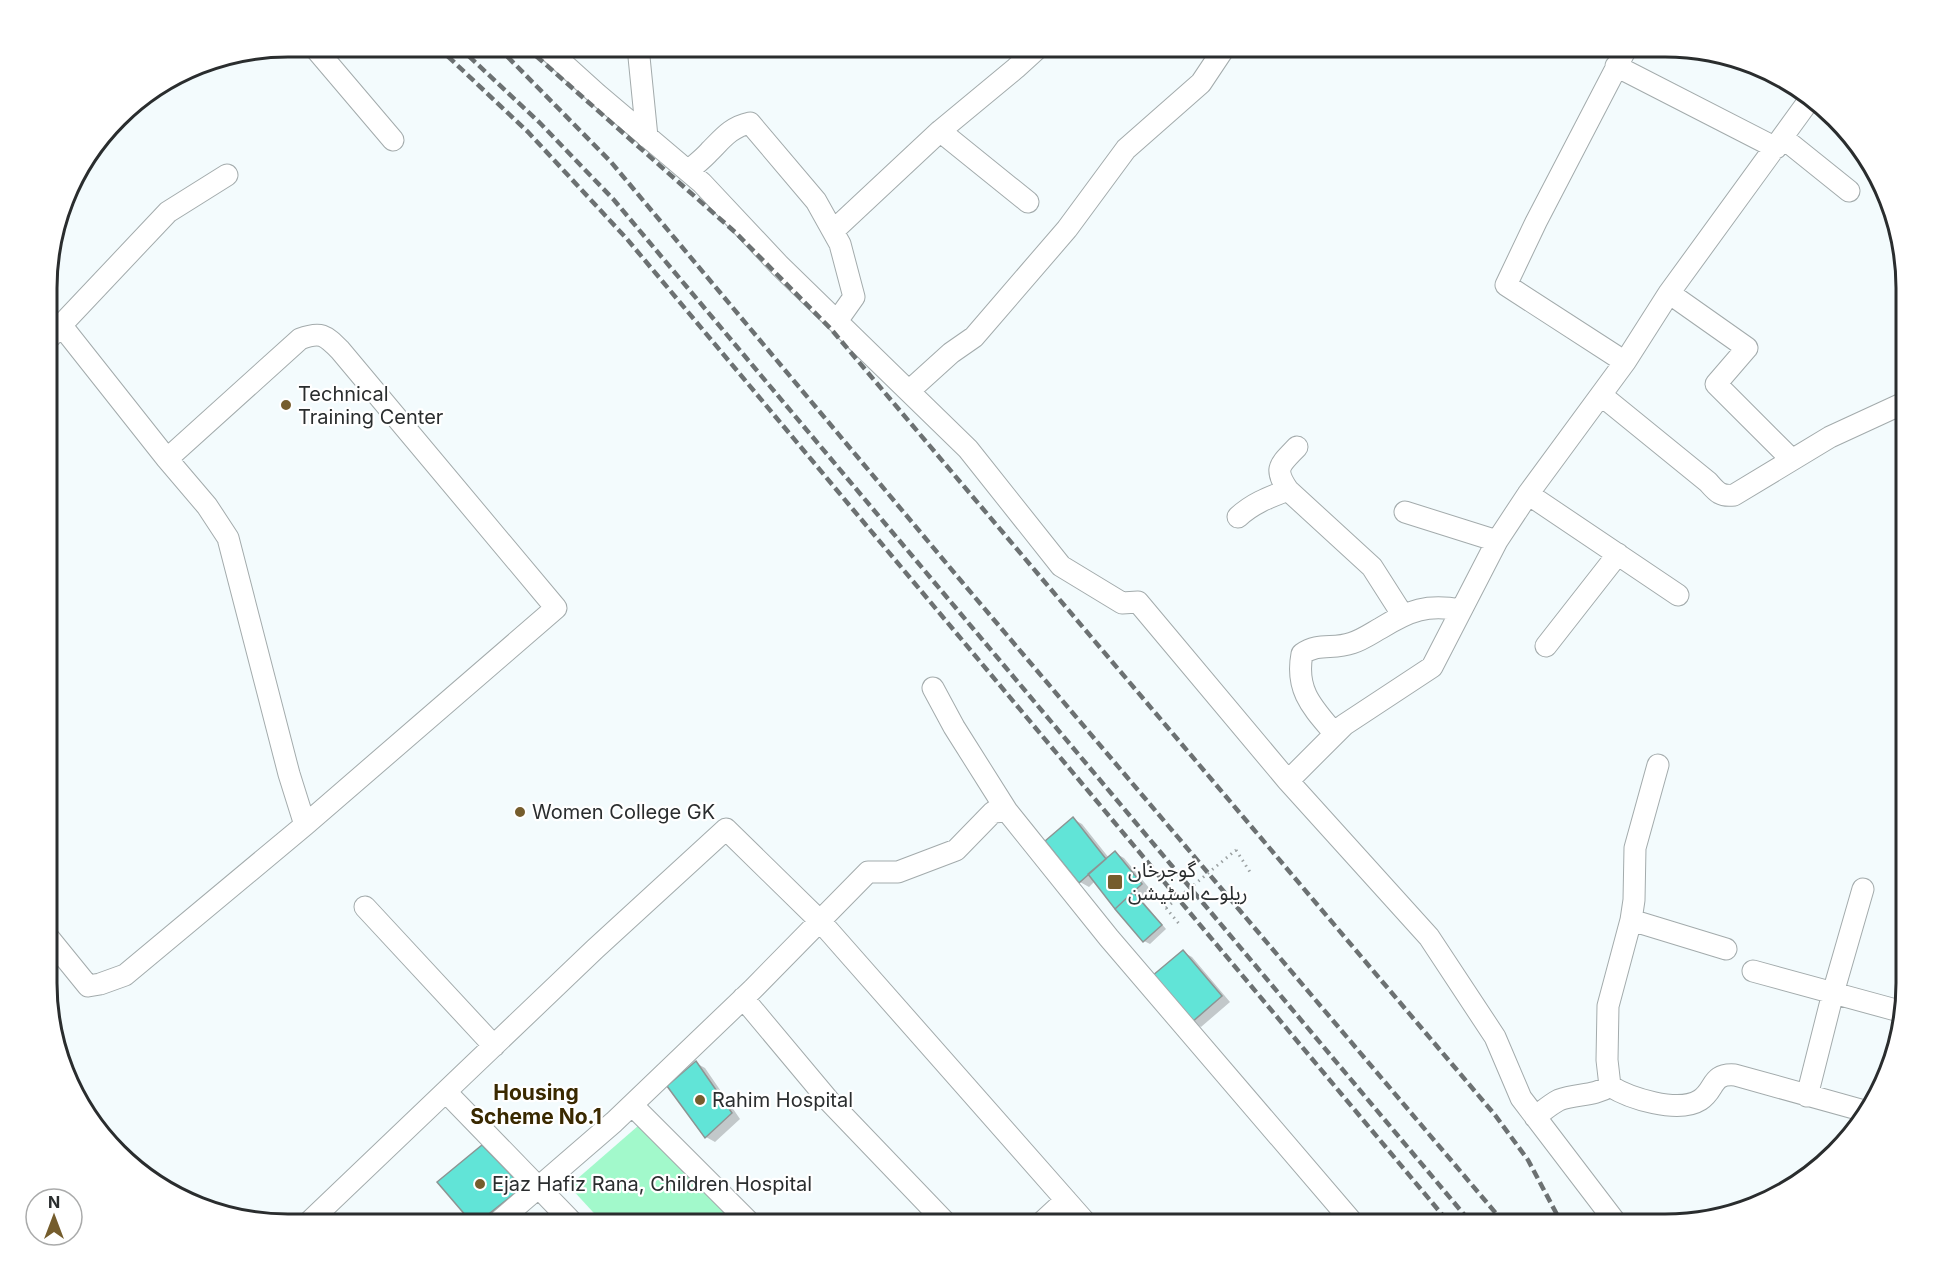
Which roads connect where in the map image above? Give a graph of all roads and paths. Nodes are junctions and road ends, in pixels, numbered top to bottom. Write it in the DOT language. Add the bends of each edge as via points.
graph roads {
  1 [pos="323,57"];
  2 [pos="557,57"];
  3 [pos="639,57"];
  4 [pos="1028,57"];
  5 [pos="1218,57"];
  6 [pos="1621,57"];
  7 [pos="1616,66"];
  8 [pos="1806,105"];
  9 [pos="940,131"];
  10 [pos="647,137"];
  11 [pos="393,140"];
  12 [pos="1779,143"];
  13 [pos="688,171"];
  14 [pos="227,175"];
  15 [pos="1849,191"];
  16 [pos="1028,202"];
  17 [pos="833,231"];
  18 [pos="1670,293"];
  19 [pos="837,321"];
  20 [pos="57,330"];
  21 [pos="57,334"];
  22 [pos="1625,362"];
  23 [pos="909,391"];
  24 [pos="1601,395"];
  25 [pos="1896,407"];
  26 [pos="1297,447"];
  27 [pos="167,459"];
  28 [pos="1791,459"];
  29 [pos="1288,490"];
  30 [pos="1528,494"];
  31 [pos="1405,512"];
  32 [pos="1238,517"];
  33 [pos="1497,541"];
  34 [pos="1618,554"];
  35 [pos="1678,595"];
  36 [pos="1461,610"];
  37 [pos="1402,614"];
  38 [pos="1546,646"];
  39 [pos="933,688"];
  40 [pos="1335,734"];
  41 [pos="1658,765"];
  42 [pos="1288,781"];
  43 [pos="1007,811"];
  44 [pos="305,825"];
  45 [pos="1250,872"];
  46 [pos="1863,889"];
  47 [pos="365,907"];
  48 [pos="1631,920"];
  49 [pos="820,921"];
  50 [pos="1180,925"];
  51 [pos="57,948"];
  52 [pos="1726,949"];
  53 [pos="1753,971"];
  54 [pos="1833,993"];
  55 [pos="743,998"];
  56 [pos="1894,1010"];
  57 [pos="494,1046"];
  58 [pos="1610,1086"];
  59 [pos="446,1092"];
  60 [pos="1807,1096"];
  61 [pos="632,1105"];
  62 [pos="1858,1109"];
  63 [pos="1535,1117"];
  64 [pos="538,1187"];
  65 [pos="1066,1200"];
  66 [pos="318,1214"];
  67 [pos="507,1214"];
  68 [pos="564,1214"];
  69 [pos="741,1214"];
  70 [pos="937,1214"];
  71 [pos="1051,1214"];
  72 [pos="1078,1214"];
  73 [pos="1345,1214"];
  74 [pos="1609,1214"];
  1 -- 11 [label="street"];
  2 -- 10 [label="street"];
  3 -- 10 [label="street"];
  4 -- 9 [label="street"];
  5 -- 23 [label="street" via="1201,83 1126,150 1067,229 974,337"];
  6 -- 7 [label="street"];
  7 -- 12 [label="street"];
  7 -- 22 [label="street" via="1506,285"];
  8 -- 12 [label="street"];
  9 -- 16 [label="street"];
  9 -- 17 [label="street"];
  10 -- 13 [label="street"];
  12 -- 15 [label="street"];
  12 -- 18 [label="street"];
  13 -- 17 [label="street" via="722,137 737,126 750,123 816,201"];
  13 -- 19 [label="street"];
  14 -- 20 [label="street" via="168,213"];
  17 -- 19 [label="street" via="854,297"];
  18 -- 22 [label="street"];
  18 -- 28 [label="street" via="1747,348 1716,384"];
  19 -- 23 [label="street"];
  21 -- 27 [label="street"];
  22 -- 24 [label="street"];
  23 -- 42 [label="street" via="968,449 1061,566 1122,603 1138,602"];
  24 -- 28 [label="street" via="1719,494 1734,495"];
  24 -- 30 [label="street"];
  25 -- 28 [label="street"];
  26 -- 29 [label="street" via="1279,472"];
  27 -- 44 [label="street" via="228,538"];
  27 -- 44 [label="street" via="300,339 312,334 325,336 556,608"];
  29 -- 32 [label="street" via="1246,509"];
  29 -- 37 [label="street" via="1372,567"];
  30 -- 33 [label="street"];
  30 -- 34 [label="street"];
  31 -- 33 [label="street"];
  33 -- 36 [label="street"];
  34 -- 35 [label="street"];
  34 -- 38 [label="street"];
  36 -- 37 [label="street" via="1425,608"];
  36 -- 40 [label="street" via="1432,667"];
  37 -- 40 [label="street" via="1352,644 1311,648 1302,654 1300,677 1304,694"];
  39 -- 43 [label="street"];
  40 -- 42 [label="street"];
  41 -- 48 [label="street" via="1635,848"];
  42 -- 63 [label="street" via="1429,937 1495,1037 1521,1098"];
  43 -- 49 [label="street" via="993,812 956,850 898,872 868,872"];
  43 -- 73 [label="street" via="1109,938"];
  44 -- 51 [label="street" via="125,975 88,986"];
  45 -- 50 [label="path, bridge" via="1236,850 1166,908"];
  46 -- 54 [label="street"];
  47 -- 57 [label="street"];
  48 -- 52 [label="street"];
  48 -- 58 [label="street" via="1608,1006"];
  49 -- 55 [label="street"];
  49 -- 57 [label="street" via="726,829"];
  49 -- 65 [label="street"];
  53 -- 54 [label="street"];
  54 -- 56 [label="street"];
  54 -- 60 [label="street"];
  55 -- 61 [label="street"];
  55 -- 70 [label="street" via="830,1102"];
  57 -- 59 [label="street"];
  58 -- 60 [label="street" via="1638,1099 1691,1105 1701,1100 1725,1074"];
  58 -- 63 [label="street" via="1599,1094 1558,1101"];
  59 -- 64 [label="street"];
  59 -- 66 [label="street"];
  60 -- 62 [label="street"];
  61 -- 64 [label="street"];
  61 -- 69 [label="street"];
  63 -- 74 [label="street"];
  64 -- 67 [label="street"];
  64 -- 68 [label="street"];
  65 -- 71 [label="street"];
  65 -- 72 [label="street"];
}
